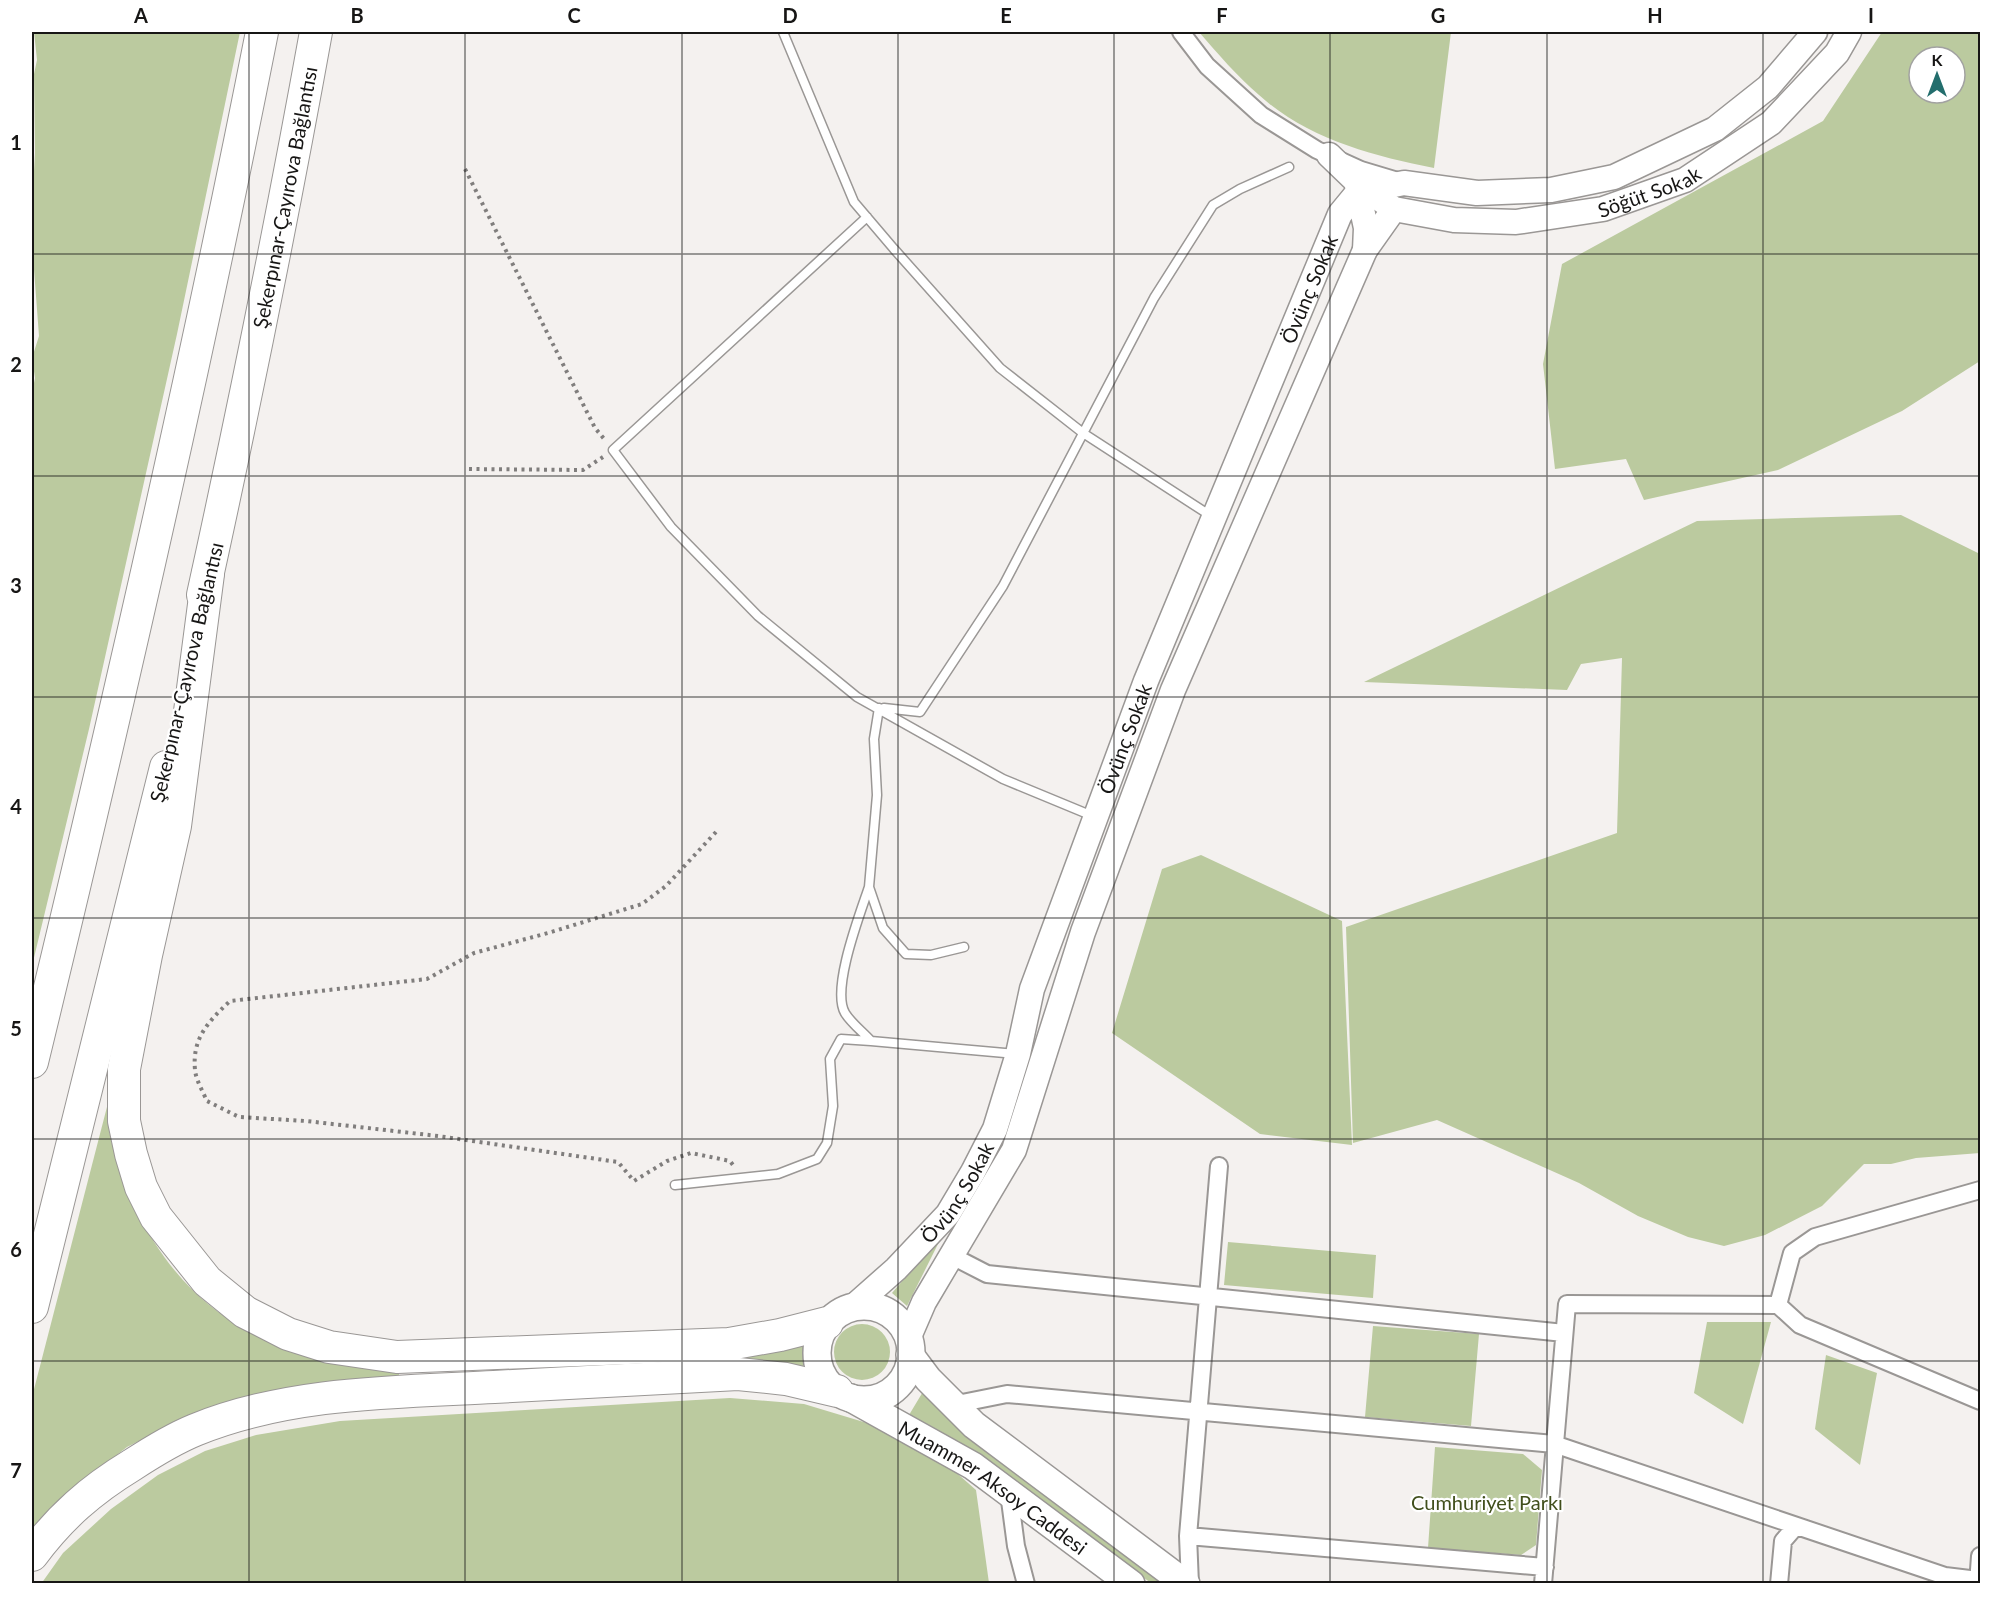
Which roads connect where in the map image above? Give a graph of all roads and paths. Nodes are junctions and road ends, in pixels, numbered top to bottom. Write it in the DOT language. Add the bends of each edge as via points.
graph roads {
  1 [pos="262,32"];
  2 [pos="316,32"];
  3 [pos="783,32"];
  4 [pos="1181,32"];
  5 [pos="1815,32"];
  6 [pos="1849,32"];
  7 [pos="1329,155"];
  8 [pos="1288,167"];
  9 [pos="465,169"];
  10 [pos="1404,183"];
  11 [pos="1369,190"];
  12 [pos="1394,209"];
  13 [pos="867,217"];
  14 [pos="1365,250"];
  15 [pos="1083,433"];
  16 [pos="613,450"];
  17 [pos="469,469"];
  18 [pos="1214,518"];
  19 [pos="208,573"];
  20 [pos="879,708"];
  21 [pos="1096,817"];
  22 [pos="716,832"];
  23 [pos="869,887"];
  24 [pos="964,947"];
  25 [pos="871,1041"];
  26 [pos="1018,1054"];
  27 [pos="32,1062"];
  28 [pos="1219,1166"];
  29 [pos="744,1179"];
  30 [pos="675,1185"];
  31 [pos="1980,1190"];
  32 [pos="952,1256"];
  33 [pos="1208,1297"];
  34 [pos="1778,1305"];
  35 [pos="32,1307"];
  36 [pos="840,1315"];
  37 [pos="1564,1333"];
  38 [pos="909,1347"];
  39 [pos="844,1395"];
  40 [pos="1980,1401"];
  41 [pos="952,1405"];
  42 [pos="1199,1411"];
  43 [pos="1554,1444"];
  44 [pos="1009,1493"];
  45 [pos="1796,1526"];
  46 [pos="1188,1536"];
  47 [pos="32,1555"];
  48 [pos="1980,1556"];
  49 [pos="1544,1575"];
  50 [pos="1978,1582"];
  51 [pos="1026,1584"];
  52 [pos="1131,1584"];
  53 [pos="1188,1584"];
  54 [pos="1779,1584"];
  1 -- 27 [label="highway" via="230,197 113,729"];
  2 -- 19 [label="highway, Şekerpınar-Çayırova Bağlantısı"];
  3 -- 13 [label="lane" via="854,202"];
  4 -- 7 [label="street" via="1207,66 1261,115"];
  5 -- 10 [label="street, Söğüt Sokak" via="1768,87 1715,129 1614,177 1551,190 1477,194"];
  6 -- 12 [label="street, Söğüt Sokak" via="1837,53 1771,123 1685,180 1603,209 1516,222 1454,220"];
  7 -- 10 [label="street"];
  7 -- 14 [label="street" via="1356,181 1366,228"];
  8 -- 15 [label="lane" via="1213,205 1154,298"];
  9 -- 16 [label="path" via="595,428"];
  10 -- 11 [label="street, Övünç Sokak"];
  11 -- 12 [label="street"];
  11 -- 18 [label="street, Övünç Sokak" via="1354,197 1340,214"];
  12 -- 14 [label="street, Övünç Sokak"];
  13 -- 15 [label="lane" via="1000,368"];
  13 -- 16 [label="lane"];
  14 -- 32 [label="street, Övünç Sokak" via="1173,690 1083,932 1014,1150"];
  15 -- 18 [label="lane"];
  15 -- 20 [label="lane" via="1003,586 920,712"];
  16 -- 17 [label="path" via="583,470"];
  16 -- 20 [label="lane" via="671,527 759,616 857,697"];
  18 -- 21 [label="street, Övünç Sokak" via="1146,681"];
  19 -- 35 [label="highway, Şekerpınar-Çayırova Bağlantısı" via="168,757"];
  19 -- 36 [label="highway" via="176,826 124,1069 124,1121 141,1187 156,1217 207,1281 245,1312 288,1334 329,1347 397,1356 729,1344 780,1335"];
  20 -- 21 [label="lane" via="1004,780"];
  20 -- 23 [label="lane" via="874,739 877,795"];
  21 -- 26 [label="street, Övünç Sokak" via="1032,989"];
  22 -- 29 [label="path" via="666,886 642,904 474,952 427,979 230,1001 197,1039 195,1071 207,1101 239,1117 427,1135 618,1162 634,1181 667,1161 691,1153 730,1161"];
  23 -- 24 [label="lane" via="883,928 906,954 931,955"];
  23 -- 25 [label="lane" via="841,982 844,1012"];
  25 -- 26 [label="lane"];
  25 -- 29 [label="lane" via="841,1039 830,1059 833,1106 827,1143 816,1159 778,1174"];
  26 -- 36 [label="street, Övünç Sokak" via="995,1129 948,1214 897,1269"];
  28 -- 33 [label="street"];
  29 -- 30 [label="lane"];
  31 -- 34 [label="street" via="1815,1237 1792,1253"];
  32 -- 33 [label="street" via="987,1274"];
  32 -- 38 [label="street, Övünç Sokak" via="924,1302"];
  33 -- 37 [label="street"];
  33 -- 42 [label="street"];
  34 -- 37 [label="street" via="1567,1304"];
  34 -- 40 [label="street" via="1800,1325"];
  36 -- 38 [label="main road" via="867,1306 880,1309 902,1326"];
  36 -- 39 [label="main road, Muammer Aksoy Caddesi" via="820,1336 816,1352 826,1381"];
  37 -- 43 [label="street"];
  38 -- 39 [label="main road" via="903,1377 886,1394 863,1399"];
  38 -- 41 [label="main road" via="927,1379"];
  39 -- 44 [label="main road, Muammer Aksoy Caddesi" via="973,1466"];
  39 -- 47 [label="highway" via="786,1379 738,1374 406,1391 281,1404 194,1430 155,1450 90,1493 62,1517"];
  41 -- 42 [label="street" via="1007,1394"];
  41 -- 53 [label="main road"];
  42 -- 43 [label="street"];
  42 -- 46 [label="street"];
  43 -- 45 [label="street"];
  43 -- 49 [label="street"];
  44 -- 51 [label="street"];
  44 -- 52 [label="main road, Muammer Aksoy Caddesi"];
  45 -- 50 [label="street" via="1945,1576"];
  45 -- 54 [label="street" via="1783,1541"];
  46 -- 49 [label="street"];
  46 -- 53 [label="street"];
  48 -- 50 [label="street"];
}
